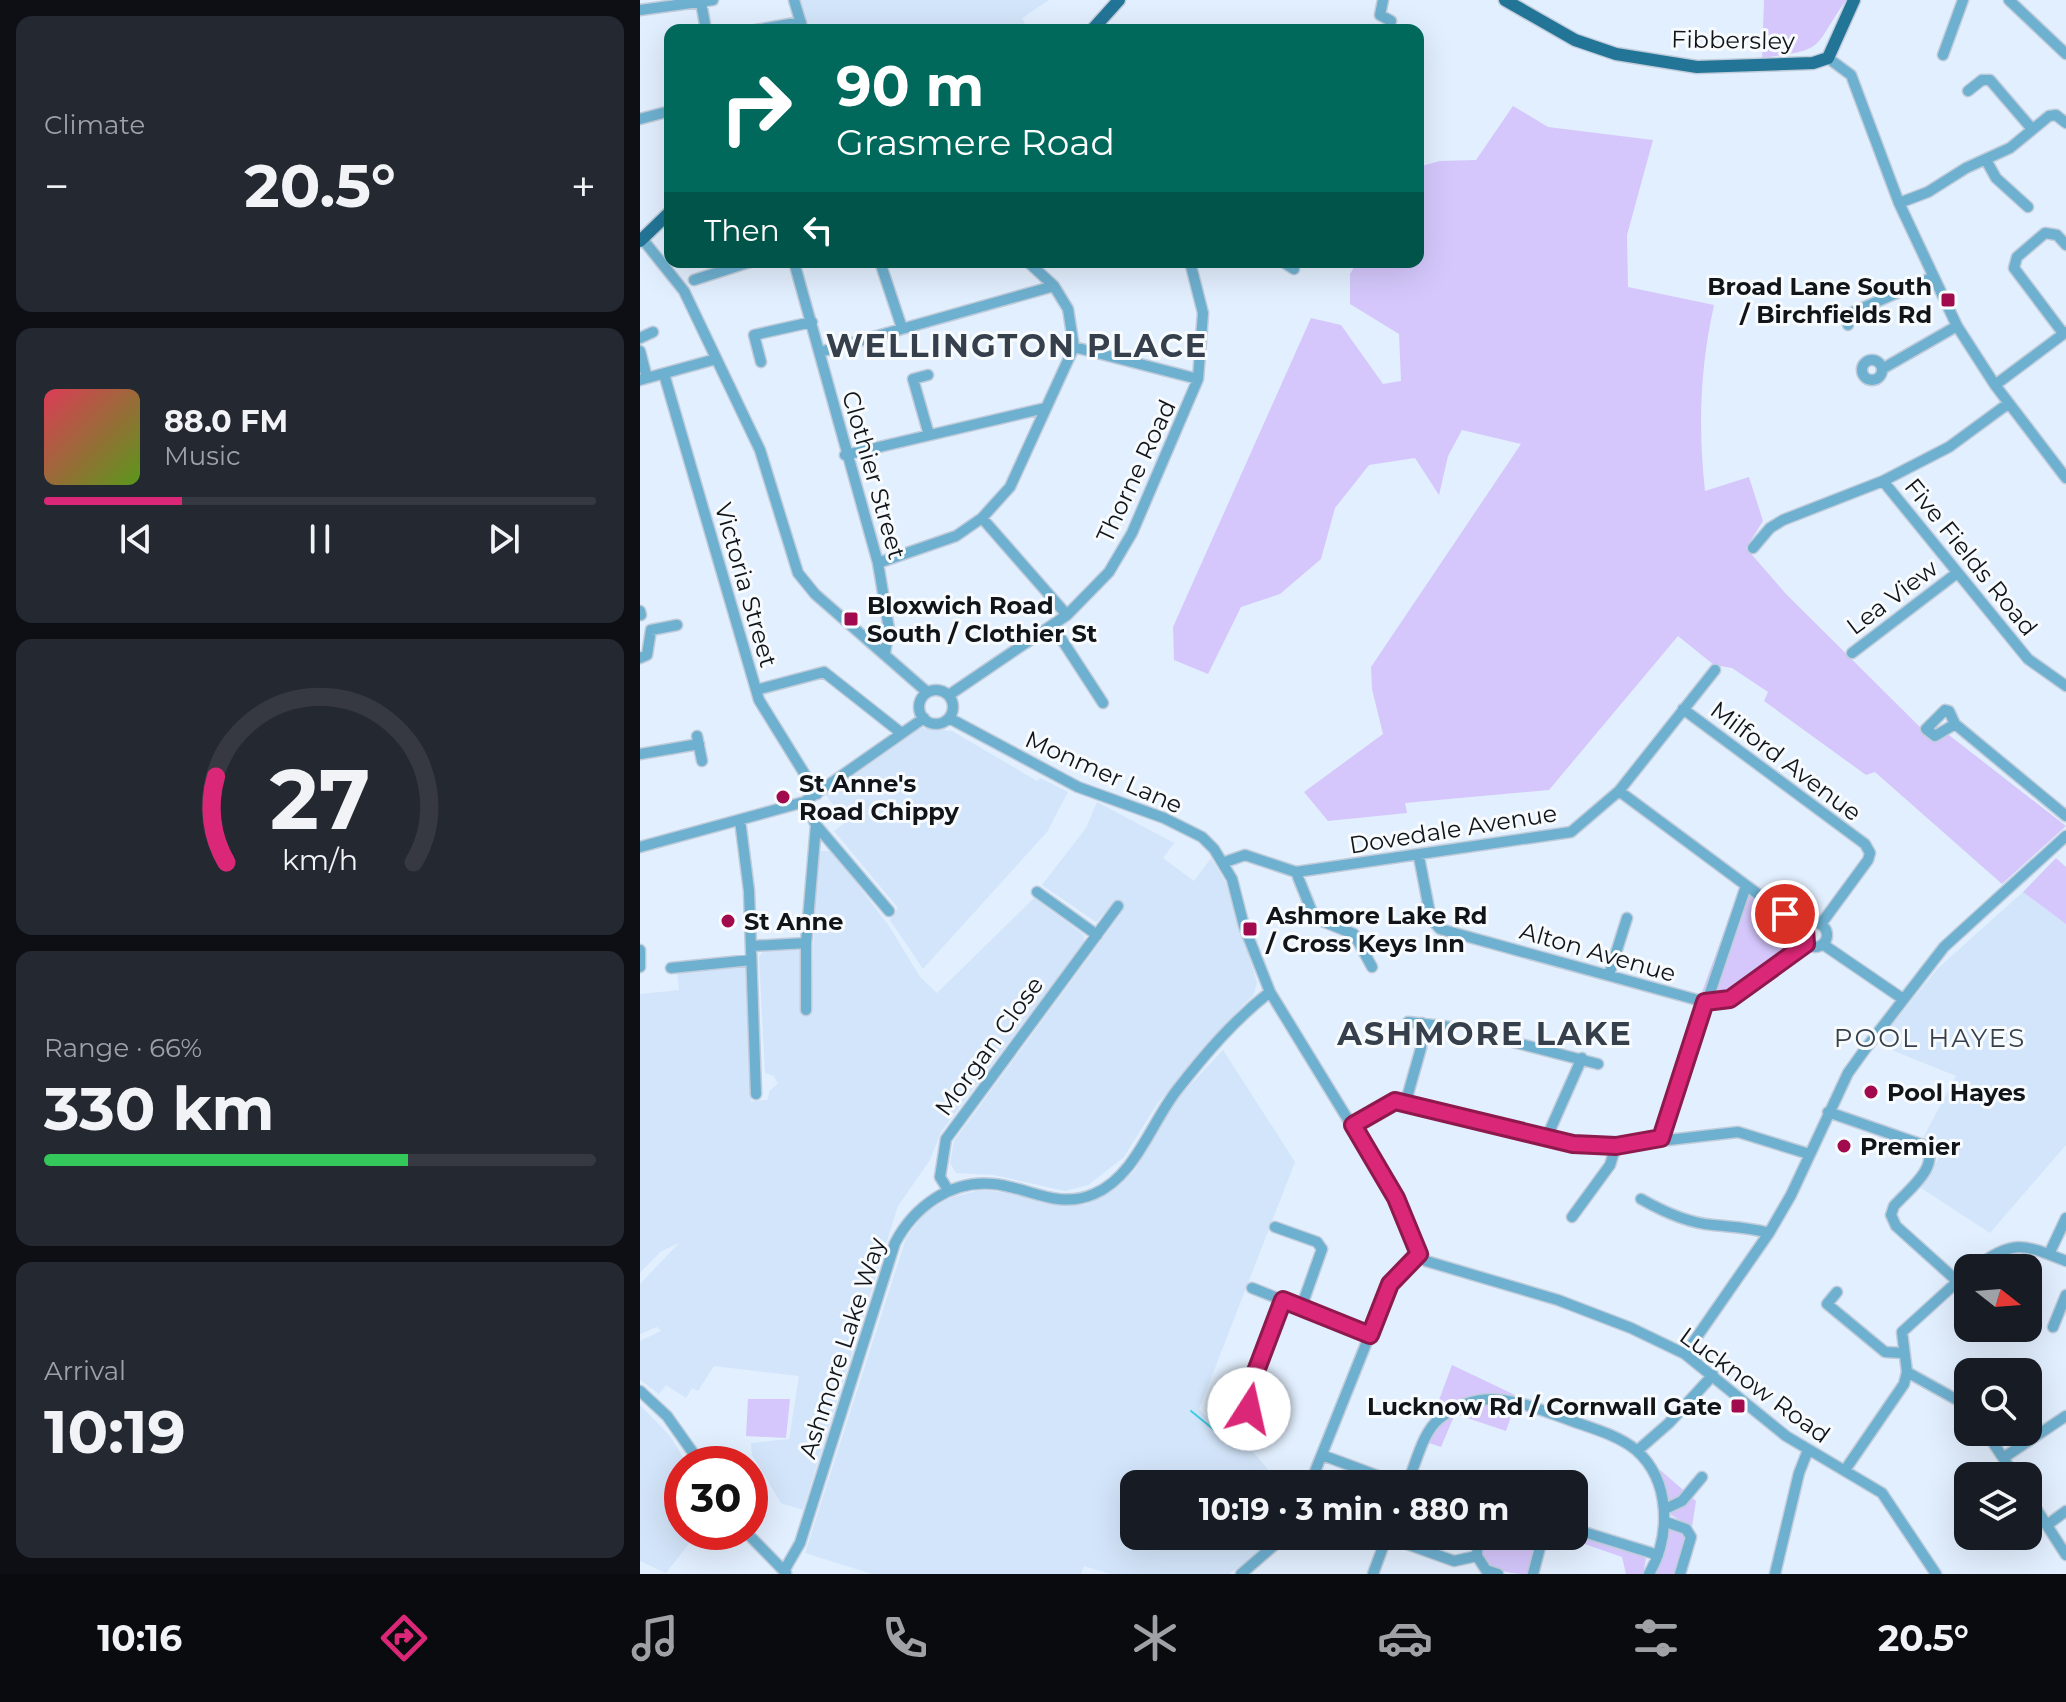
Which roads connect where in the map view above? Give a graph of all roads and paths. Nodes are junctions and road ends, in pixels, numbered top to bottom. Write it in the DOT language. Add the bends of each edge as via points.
graph roads {
  1 [pos="794,0"];
  2 [pos="1119,0"];
  3 [pos="1383,0"];
  4 [pos="1505,0"];
  5 [pos="1854,0"];
  6 [pos="1963,0"];
  7 [pos="2009,0"];
  8 [pos="707,1"];
  9 [pos="653,4"];
  10 [pos="640,10"];
  11 [pos="1391,21"];
  12 [pos="706,24"];
  13 [pos="801,24"];
  14 [pos="1097,24"];
  15 [pos="1951,34"];
  16 [pos="1963,39"];
  17 [pos="2066,54"];
  18 [pos="1943,55"];
  19 [pos="1828,58"];
  20 [pos="1968,91"];
  21 [pos="664,113"];
  22 [pos="640,119"];
  23 [pos="2066,123"];
  24 [pos="2032,129"];
  25 [pos="1986,160"];
  26 [pos="1899,203"];
  27 [pos="2028,207"];
  28 [pos="664,218"];
  29 [pos="642,241"];
  30 [pos="2066,245"];
  31 [pos="664,266"];
  32 [pos="666,268"];
  33 [pos="716,268"];
  34 [pos="796,268"];
  35 [pos="882,268"];
  36 [pos="1034,268"];
  37 [pos="1192,268"];
  38 [pos="1931,278"];
  39 [pos="694,280"];
  40 [pos="1054,286"];
  41 [pos="812,322"];
  42 [pos="1848,325"];
  43 [pos="1957,326"];
  44 [pos="902,328"];
  45 [pos="653,332"];
  46 [pos="2065,332"];
  47 [pos="640,338"];
  48 [pos="1074,347"];
  49 [pos="640,351"];
  50 [pos="820,352"];
  51 [pos="716,359"];
  52 [pos="761,362"];
  53 [pos="1882,369"];
  54 [pos="664,374"];
  55 [pos="928,375"];
  56 [pos="644,379"];
  57 [pos="1198,379"];
  58 [pos="1995,385"];
  59 [pos="2009,403"];
  60 [pos="1045,408"];
  61 [pos="929,435"];
  62 [pos="845,455"];
  63 [pos="2066,478"];
  64 [pos="1883,481"];
  65 [pos="982,518"];
  66 [pos="1753,548"];
  67 [pos="878,563"];
  68 [pos="1957,573"];
  69 [pos="1067,615"];
  70 [pos="677,625"];
  71 [pos="1053,626"];
  72 [pos="885,653"];
  73 [pos="1852,653"];
  74 [pos="640,658"];
  75 [pos="1715,670"];
  76 [pos="2066,686"];
  77 [pos="756,690"];
  78 [pos="927,692"];
  79 [pos="949,695"];
  80 [pos="1103,703"];
  81 [pos="1683,709"];
  82 [pos="924,718"];
  83 [pos="949,718"];
  84 [pos="1955,724"];
  85 [pos="900,732"];
  86 [pos="640,754"];
  87 [pos="702,761"];
  88 [pos="1619,791"];
  89 [pos="817,794"];
  90 [pos="804,802"];
  91 [pos="2066,816"];
  92 [pos="740,820"];
  93 [pos="816,825"];
  94 [pos="2066,836"];
  95 [pos="640,847"];
  96 [pos="1419,857"];
  97 [pos="1225,862"];
  98 [pos="1296,872"];
  99 [pos="1746,886"];
  100 [pos="1037,892"];
  101 [pos="1118,906"];
  102 [pos="889,911"];
  103 [pos="1627,918"];
  104 [pos="1821,924"];
  105 [pos="1805,929"];
  106 [pos="1097,935"];
  107 [pos="806,943"];
  108 [pos="1806,944"];
  109 [pos="1824,945"];
  110 [pos="752,946"];
  111 [pos="640,950"];
  112 [pos="751,960"];
  113 [pos="640,967"];
  114 [pos="1372,967"];
  115 [pos="671,968"];
  116 [pos="1609,975"];
  117 [pos="1270,992"];
  118 [pos="1903,999"];
  119 [pos="1705,1002"];
  120 [pos="806,1010"];
  121 [pos="1408,1022"];
  122 [pos="1422,1023"];
  123 [pos="1450,1027"];
  124 [pos="1513,1042"];
  125 [pos="1582,1058"];
  126 [pos="1598,1064"];
  127 [pos="756,1094"];
  128 [pos="1406,1101"];
  129 [pos="1828,1112"];
  130 [pos="1353,1125"];
  131 [pos="1661,1138"];
  132 [pos="1546,1139"];
  133 [pos="1616,1146"];
  134 [pos="1809,1154"];
  135 [pos="948,1190"];
  136 [pos="1641,1199"];
  137 [pos="1572,1217"];
  138 [pos="2066,1218"];
  139 [pos="1275,1227"];
  140 [pos="1769,1233"];
  141 [pos="1419,1254"];
  142 [pos="1994,1254"];
  143 [pos="2049,1254"];
  144 [pos="2066,1261"];
  145 [pos="1954,1278"];
  146 [pos="1954,1282"];
  147 [pos="1252,1288"];
  148 [pos="1837,1292"];
  149 [pos="2066,1295"];
  150 [pos="1283,1300"];
  151 [pos="1301,1308"];
  152 [pos="2051,1329"];
  153 [pos="1370,1335"];
  154 [pos="1902,1353"];
  155 [pos="1685,1354"];
  156 [pos="1907,1372"];
  157 [pos="1713,1375"];
  158 [pos="640,1391"];
  159 [pos="1954,1397"];
  160 [pos="2066,1416"];
  161 [pos="1261,1427"];
  162 [pos="688,1446"];
  163 [pos="1995,1446"];
  164 [pos="1808,1450"];
  165 [pos="1637,1451"];
  166 [pos="1322,1455"];
  167 [pos="2003,1458"];
  168 [pos="2006,1462"];
  169 [pos="1316,1470"];
  170 [pos="1362,1470"];
  171 [pos="1414,1470"];
  172 [pos="1845,1470"];
  173 [pos="1702,1477"];
  174 [pos="1665,1509"];
  175 [pos="2066,1511"];
  176 [pos="2042,1517"];
  177 [pos="1666,1522"];
  178 [pos="2047,1525"];
  179 [pos="1588,1533"];
  180 [pos="764,1550"];
  181 [pos="1269,1550"];
  182 [pos="1382,1550"];
  183 [pos="1425,1550"];
  184 [pos="1477,1550"];
  185 [pos="1539,1550"];
  186 [pos="1658,1555"];
  187 [pos="2066,1555"];
  188 [pos="1477,1556"];
  189 [pos="785,1572"];
  190 [pos="1241,1574"];
  191 [pos="1373,1574"];
  192 [pos="1498,1574"];
  193 [pos="1533,1574"];
  194 [pos="1649,1574"];
  195 [pos="1680,1574"];
  196 [pos="1775,1574"];
  197 [pos="1936,1574"];
  1 -- 13 [label="street"];
  2 -- 14 [label="main road"];
  3 -- 11 [label="street" via="1380,15"];
  4 -- 19 [label="main road, Fibbersley" via="1585,45 1645,59 1697,67"];
  5 -- 19 [label="main road"];
  6 -- 15 [label="street"];
  7 -- 17 [label="street"];
  8 -- 9 [label="street"];
  8 -- 12 [label="street"];
  9 -- 10 [label="street"];
  15 -- 16 [label="street"];
  15 -- 18 [label="street"];
  19 -- 26 [label="street" via="1851,75"];
  20 -- 24 [label="street" via="1990,80"];
  21 -- 22 [label="street"];
  23 -- 24 [label="street" via="2049,116"];
  24 -- 25 [label="street"];
  25 -- 26 [label="street"];
  25 -- 27 [label="street" via="1996,178"];
  26 -- 38 [label="street"];
  28 -- 29 [label="main road"];
  29 -- 31 [label="street"];
  30 -- 46 [label="street" via="2057,235 2045,233 2017,257 2014,268"];
  32 -- 51 [label="street" via="680,284"];
  33 -- 39 [label="street"];
  34 -- 41 [label="street, Clothier Street"];
  35 -- 44 [label="street"];
  36 -- 40 [label="street"];
  37 -- 57 [label="street, Thorne Road" via="1203,313"];
  38 -- 42 [label="street" via="1851,313"];
  38 -- 43 [label="street"];
  40 -- 44 [label="street"];
  40 -- 48 [label="street" via="1068,309"];
  41 -- 50 [label="street, Clothier Street"];
  41 -- 52 [label="street" via="754,335"];
  43 -- 53 [label="street"];
  43 -- 58 [label="street"];
  44 -- 50 [label="street"];
  45 -- 47 [label="street"];
  46 -- 58 [label="street"];
  48 -- 57 [label="street"];
  48 -- 60 [label="street"];
  49 -- 56 [label="street"];
  50 -- 62 [label="street, Clothier Street"];
  51 -- 54 [label="street"];
  51 -- 72 [label="street" via="772,480 798,573"];
  54 -- 56 [label="street"];
  54 -- 77 [label="street, Victoria Street"];
  55 -- 61 [label="street" via="911,374"];
  57 -- 69 [label="street, Thorne Road" via="1132,533 1109,572"];
  58 -- 59 [label="street"];
  59 -- 63 [label="street"];
  59 -- 64 [label="street" via="1949,447"];
  60 -- 61 [label="street"];
  60 -- 65 [label="street" via="1010,487"];
  61 -- 62 [label="street"];
  62 -- 67 [label="street, Clothier Street"];
  64 -- 66 [label="street" via="1783,520"];
  64 -- 68 [label="street, Five Fields Road"];
  65 -- 67 [label="street" via="956,536"];
  65 -- 69 [label="street"];
  67 -- 72 [label="street, Clothier Street" via="889,629"];
  68 -- 73 [label="street, Lea View"];
  68 -- 76 [label="street, Five Fields Road" via="2028,659"];
  69 -- 71 [label="street, Thorne Road"];
  70 -- 74 [label="street" via="651,630 647,655"];
  71 -- 79 [label="street, Thorne Road"];
  71 -- 80 [label="street"];
  72 -- 78 [label="street"];
  75 -- 81 [label="street, Dovedale Avenue"];
  77 -- 85 [label="street" via="824,672"];
  77 -- 89 [label="street, Victoria Street"];
  78 -- 79 [label="street" via="939,689"];
  78 -- 82 [label="street" via="919,705"];
  79 -- 83 [label="street"];
  81 -- 88 [label="street, Dovedale Avenue"];
  81 -- 104 [label="street, Milford Avenue" via="1865,844 1868,860"];
  82 -- 83 [label="street" via="936,724"];
  82 -- 85 [label="street"];
  83 -- 97 [label="street, Monmer Lane" via="1078,787 1202,837"];
  84 -- 91 [label="street"];
  85 -- 89 [label="street"];
  86 -- 87 [label="street" via="698,740"];
  88 -- 96 [label="street, Dovedale Avenue" via="1571,832"];
  88 -- 99 [label="street"];
  89 -- 90 [label="street"];
  90 -- 92 [label="street"];
  90 -- 93 [label="street"];
  92 -- 95 [label="street"];
  92 -- 110 [label="street"];
  93 -- 102 [label="street"];
  93 -- 107 [label="street"];
  94 -- 118 [label="street" via="1944,947"];
  96 -- 98 [label="street, Dovedale Avenue"];
  96 -- 116 [label="street, Alton Avenue" via="1431,919 1440,929"];
  97 -- 98 [label="street, Dovedale Avenue" via="1245,855"];
  97 -- 117 [label="street"];
  98 -- 114 [label="street" via="1317,919 1354,934"];
  99 -- 105 [label="street"];
  99 -- 119 [label="street"];
  100 -- 106 [label="street"];
  101 -- 106 [label="street, Morgan Close"];
  103 -- 116 [label="street"];
  104 -- 105 [label="street"];
  104 -- 109 [label="street" via="1828,936"];
  105 -- 108 [label="street"];
  106 -- 135 [label="street, Morgan Close" via="946,1139 940,1177"];
  107 -- 110 [label="street"];
  107 -- 120 [label="street"];
  108 -- 109 [label="street"];
  108 -- 119 [label="street" via="1730,999"];
  109 -- 118 [label="street"];
  110 -- 112 [label="street"];
  111 -- 113 [label="street"];
  112 -- 115 [label="street"];
  112 -- 127 [label="street"];
  116 -- 119 [label="street, Alton Avenue"];
  117 -- 130 [label="street"];
  117 -- 135 [label="street, Ashmore Lake Way" via="1241,1015 1177,1090 1131,1162 1107,1187 1080,1199 1056,1200 993,1184"];
  118 -- 129 [label="street" via="1848,1073"];
  119 -- 131 [label="street"];
  121 -- 122 [label="street"];
  122 -- 123 [label="street"];
  122 -- 128 [label="street" via="1421,1048"];
  124 -- 125 [label="street"];
  125 -- 126 [label="street"];
  125 -- 132 [label="street"];
  128 -- 130 [label="street" via="1395,1101"];
  128 -- 132 [label="street"];
  129 -- 134 [label="street"];
  129 -- 145 [label="street" via="1926,1146 1930,1164 1891,1215 1896,1226"];
  130 -- 141 [label="street" via="1396,1198"];
  131 -- 133 [label="street"];
  131 -- 134 [label="street" via="1738,1132"];
  132 -- 133 [label="street"];
  133 -- 137 [label="street" via="1610,1165"];
  134 -- 140 [label="street"];
  135 -- 189 [label="street, Ashmore Lake Way" via="912,1216 895,1243 800,1543"];
  136 -- 140 [label="street" via="1662,1211 1712,1225"];
  138 -- 143 [label="street"];
  139 -- 151 [label="street" via="1317,1242 1322,1249"];
  140 -- 155 [label="street"];
  141 -- 153 [label="street" via="1390,1284"];
  141 -- 155 [label="street, Lucknow Road" via="1436,1265 1558,1300"];
  142 -- 143 [label="street" via="2019,1244"];
  143 -- 144 [label="street"];
  146 -- 154 [label="street" via="1902,1332"];
  147 -- 150 [label="street"];
  148 -- 154 [label="street" via="1827,1304 1885,1352"];
  149 -- 152 [label="street"];
  150 -- 151 [label="street"];
  150 -- 161 [label="street" via="1250,1387 1249,1409"];
  151 -- 153 [label="street"];
  153 -- 166 [label="street"];
  154 -- 156 [label="street"];
  155 -- 157 [label="street, Lucknow Road"];
  156 -- 159 [label="street"];
  156 -- 172 [label="street"];
  157 -- 164 [label="street, Lucknow Road"];
  157 -- 165 [label="street"];
  158 -- 162 [label="street"];
  160 -- 167 [label="street"];
  163 -- 167 [label="street"];
  164 -- 172 [label="street, Lucknow Road"];
  164 -- 196 [label="street"];
  165 -- 171 [label="street" via="1513,1399 1486,1397 1466,1402 1437,1421"];
  165 -- 174 [label="street" via="1660,1489"];
  166 -- 169 [label="street"];
  166 -- 170 [label="street"];
  167 -- 168 [label="street"];
  172 -- 197 [label="street, Lucknow Road" via="1895,1507"];
  173 -- 174 [label="street" via="1682,1501"];
  174 -- 177 [label="street"];
  175 -- 178 [label="street"];
  176 -- 178 [label="street"];
  177 -- 186 [label="street"];
  177 -- 195 [label="street" via="1686,1529 1691,1537"];
  178 -- 187 [label="street"];
  179 -- 186 [label="street"];
  180 -- 189 [label="street"];
  181 -- 190 [label="street"];
  182 -- 191 [label="street"];
  183 -- 188 [label="street" via="1454,1561"];
  184 -- 188 [label="street"];
  185 -- 193 [label="street"];
  186 -- 194 [label="street"];
  188 -- 192 [label="street" via="1486,1570"];
}
